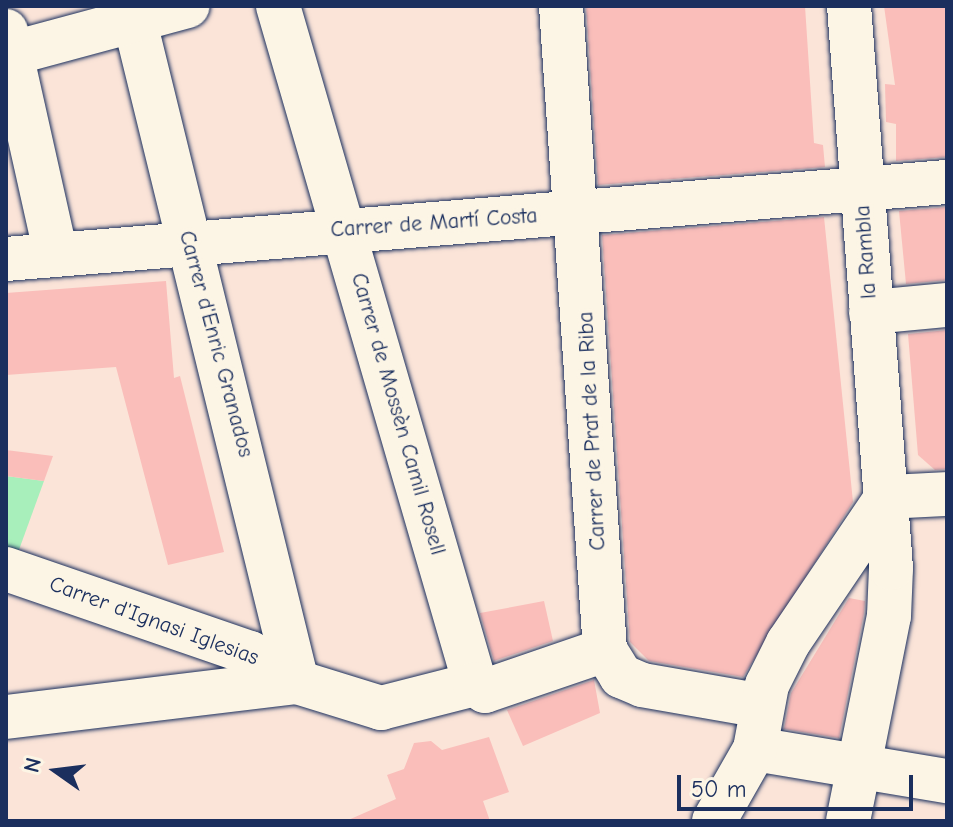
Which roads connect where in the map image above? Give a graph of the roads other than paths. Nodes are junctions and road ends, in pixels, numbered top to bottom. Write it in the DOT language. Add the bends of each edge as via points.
graph roads {
  1 [pos="188,6"];
  2 [pos="278,6"];
  3 [pos="561,6"];
  4 [pos="849,6"];
  5 [pos="133,13"];
  6 [pos="8,46"];
  7 [pos="947,182"];
  8 [pos="862,188"];
  9 [pos="578,212"];
  10 [pos="345,229"];
  11 [pos="189,244"];
  12 [pos="56,254"];
  13 [pos="6,259"];
  14 [pos="947,305"];
  15 [pos="871,312"];
  16 [pos="947,494"];
  17 [pos="887,497"];
  18 [pos="849,558"];
  19 [pos="891,568"];
  20 [pos="6,569"];
  21 [pos="605,650"];
  22 [pos="297,682"];
  23 [pos="475,684"];
  24 [pos="762,706"];
  25 [pos="6,717"];
  26 [pos="755,749"];
  27 [pos="860,766"];
  28 [pos="947,781"];
  29 [pos="714,821"];
  30 [pos="848,821"];
  1 -- 5 [label="street"];
  2 -- 10 [label="street, Carrer de Mossèn Camil Rosell"];
  3 -- 9 [label="street, Carrer de Prat de la Riba"];
  4 -- 8 [label="street, la Rambla"];
  5 -- 6 [label="street"];
  5 -- 11 [label="street, Carrer d'Enric Granados"];
  6 -- 12 [label="street"];
  7 -- 8 [label="street, Carrer de Martí Costa"];
  8 -- 9 [label="street, Carrer de Martí Costa"];
  8 -- 15 [label="street, la Rambla"];
  9 -- 10 [label="street, Carrer de Martí Costa"];
  9 -- 21 [label="street, Carrer de Prat de la Riba"];
  10 -- 11 [label="street, Carrer de Martí Costa"];
  10 -- 23 [label="street, Carrer de Mossèn Camil Rosell"];
  11 -- 12 [label="street, Carrer de Martí Costa"];
  11 -- 22 [label="street, Carrer d'Enric Granados"];
  12 -- 13 [label="street, Carrer de Martí Costa"];
  14 -- 15 [label="street"];
  15 -- 17 [label="street, la Rambla"];
  16 -- 17 [label="street"];
  17 -- 18 [label="street"];
  17 -- 19 [label="street, la Rambla"];
  18 -- 19 [label="street"];
  18 -- 24 [label="street" via="788,643"];
  19 -- 27 [label="street, la Rambla"];
  20 -- 22 [label="street, Carrer d'Ignasi Iglesias" via="250,653"];
  21 -- 23 [label="street" via="485,691"];
  21 -- 24 [label="street" via="621,676 642,685"];
  22 -- 23 [label="street" via="381,708"];
  22 -- 25 [label="street"];
  24 -- 26 [label="street"];
  26 -- 27 [label="street"];
  26 -- 29 [label="street"];
  27 -- 28 [label="street"];
  27 -- 30 [label="street, la Rambla"];
}
